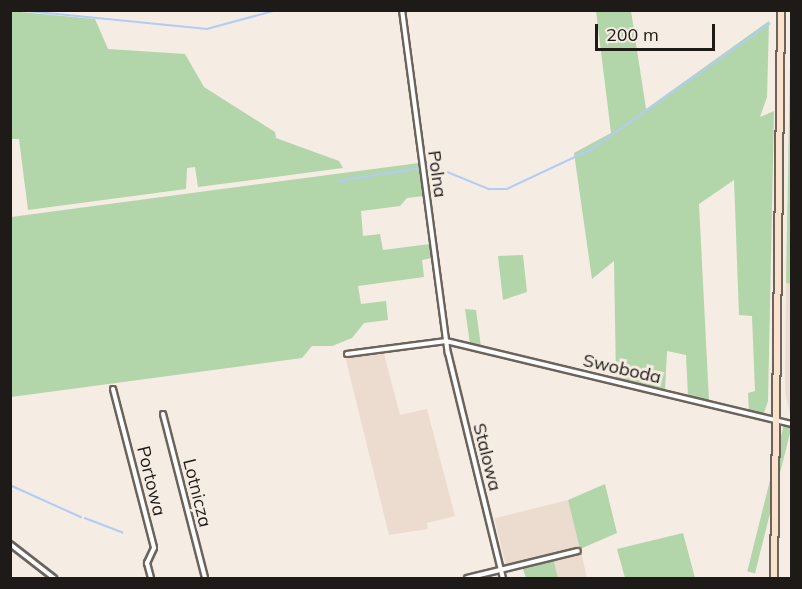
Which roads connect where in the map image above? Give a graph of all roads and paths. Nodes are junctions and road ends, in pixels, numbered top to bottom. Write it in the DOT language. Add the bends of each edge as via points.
graph roads {
  1 [pos="402,10"];
  2 [pos="781,10"];
  3 [pos="446,341"];
  4 [pos="347,354"];
  5 [pos="113,389"];
  6 [pos="163,414"];
  7 [pos="776,420"];
  8 [pos="792,424"];
  9 [pos="10,543"];
  10 [pos="578,551"];
  11 [pos="501,570"];
  12 [pos="54,579"];
  13 [pos="151,579"];
  14 [pos="205,579"];
  15 [pos="467,579"];
  16 [pos="503,579"];
  17 [pos="774,579"];
  1 -- 3 [label="street, Polna"];
  2 -- 7 [label="main road"];
  3 -- 4 [label="street"];
  3 -- 7 [label="street, Swoboda"];
  3 -- 11 [label="street, Stalowa"];
  5 -- 13 [label="street, Portowa" via="154,548 147,562"];
  6 -- 14 [label="street, Lotnicza"];
  7 -- 8 [label="street, Swoboda"];
  7 -- 17 [label="main road"];
  9 -- 12 [label="street"];
  10 -- 11 [label="street"];
  11 -- 15 [label="street"];
  11 -- 16 [label="street, Stalowa"];
}
